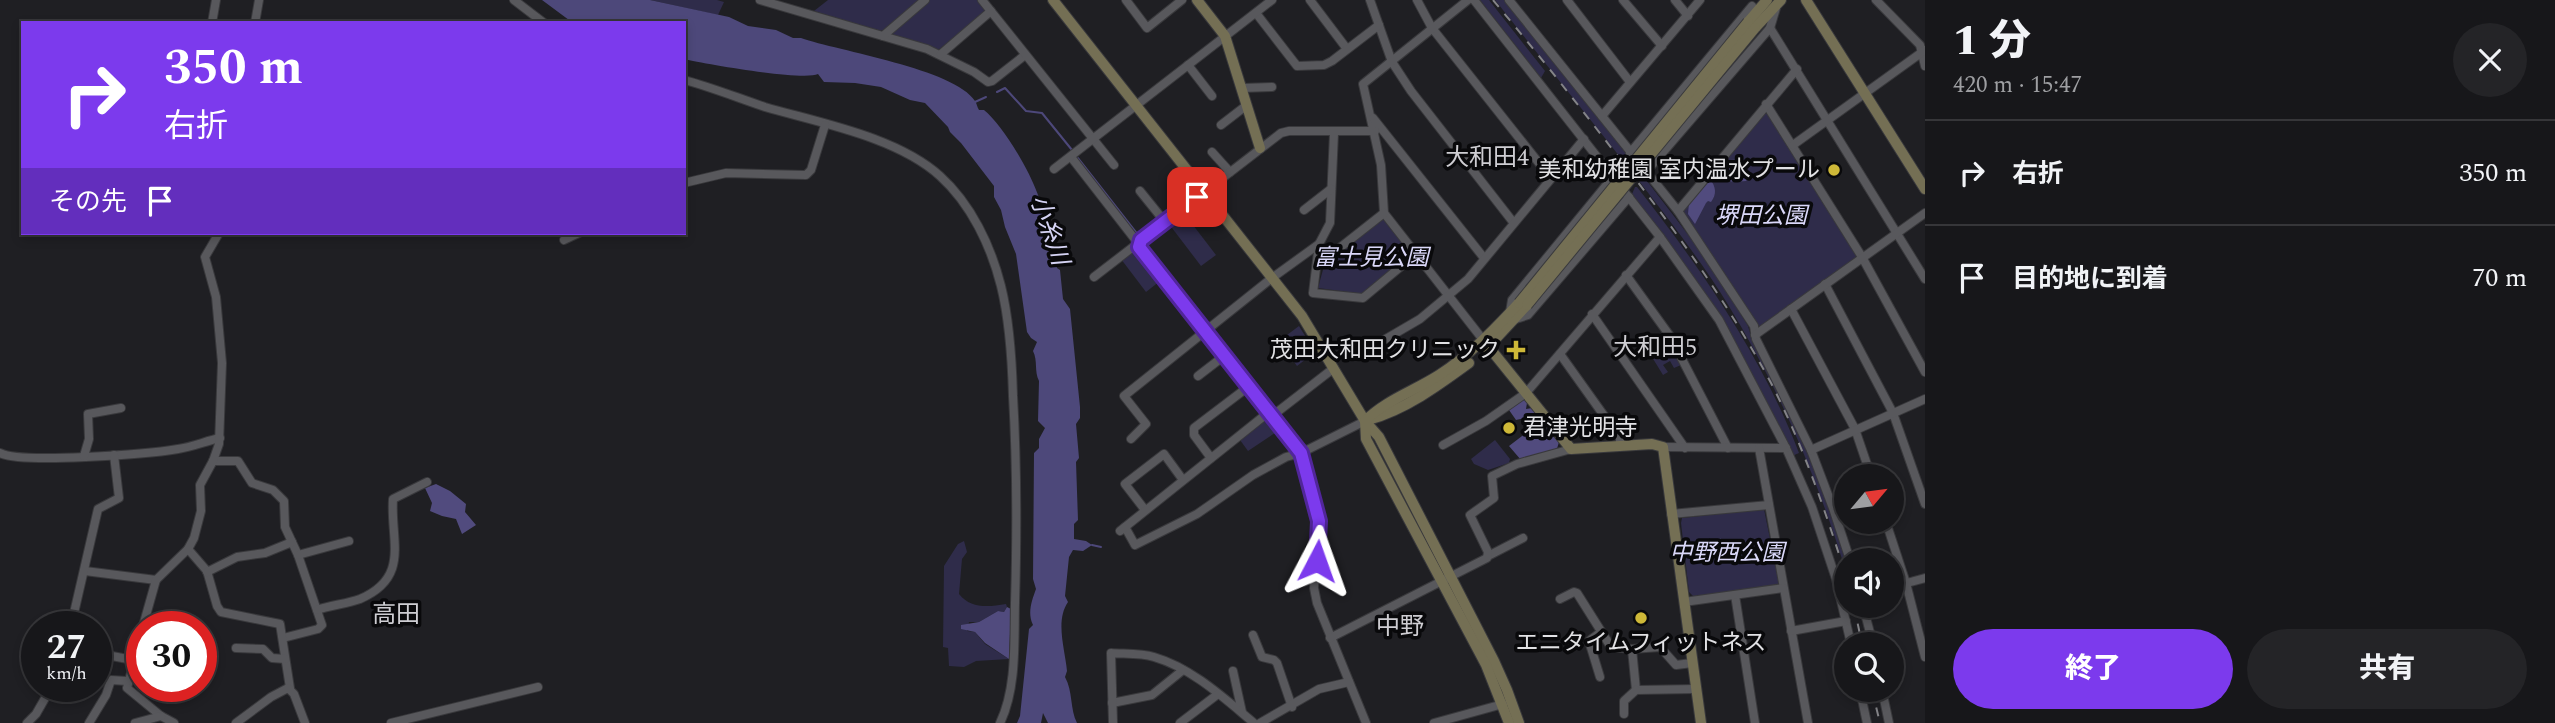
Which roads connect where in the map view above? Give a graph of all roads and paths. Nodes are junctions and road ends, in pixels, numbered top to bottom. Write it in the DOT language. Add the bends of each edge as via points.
graph roads {
  1 [pos="216,0"];
  2 [pos="260,0"];
  3 [pos="514,0"];
  4 [pos="760,0"];
  5 [pos="925,0"];
  6 [pos="982,0"];
  7 [pos="1053,0"];
  8 [pos="1126,0"];
  9 [pos="1182,0"];
  10 [pos="1197,0"];
  11 [pos="1272,0"];
  12 [pos="1310,0"];
  13 [pos="1370,0"];
  14 [pos="1417,0"];
  15 [pos="1468,0"];
  16 [pos="1474,0"];
  17 [pos="1509,0"];
  18 [pos="1567,0"];
  19 [pos="1623,0"];
  20 [pos="1675,0"];
  21 [pos="1700,0"];
  22 [pos="1806,0"];
  23 [pos="1876,0"];
  24 [pos="1772,1"];
  25 [pos="1750,3"];
  26 [pos="991,11"];
  27 [pos="1256,13"];
  28 [pos="1688,16"];
  29 [pos="212,21"];
  30 [pos="255,21"];
  31 [pos="541,21"];
  32 [pos="1379,25"];
  33 [pos="1432,28"];
  34 [pos="1770,28"];
  35 [pos="883,36"];
  36 [pos="1225,36"];
  37 [pos="1662,47"];
  38 [pos="1347,49"];
  39 [pos="1924,51"];
  40 [pos="941,54"];
  41 [pos="1025,55"];
  42 [pos="1392,62"];
  43 [pos="1188,65"];
  44 [pos="1925,66"];
  45 [pos="1797,69"];
  46 [pos="686,81"];
  47 [pos="1630,82"];
  48 [pos="1272,87"];
  49 [pos="1242,89"];
  50 [pos="1865,92"];
  51 [pos="1212,96"];
  52 [pos="1766,104"];
  53 [pos="1247,105"];
  54 [pos="1136,106"];
  55 [pos="1371,115"];
  56 [pos="1602,116"];
  57 [pos="1828,119"];
  58 [pos="825,125"];
  59 [pos="1221,125"];
  60 [pos="1375,131"];
  61 [pos="1334,133"];
  62 [pos="1093,139"];
  63 [pos="1584,139"];
  64 [pos="1793,145"];
  65 [pos="1260,148"];
  66 [pos="1212,152"];
  67 [pos="1630,153"];
  68 [pos="1071,157"];
  69 [pos="1114,165"];
  70 [pos="1054,169"];
  71 [pos="1230,172"];
  72 [pos="1646,172"];
  73 [pos="1550,177"];
  74 [pos="1613,177"];
  75 [pos="686,183"];
  76 [pos="1331,188"];
  77 [pos="1925,189"];
  78 [pos="1140,191"];
  79 [pos="1204,192"];
  80 [pos="1629,197"];
  81 [pos="1304,209"];
  82 [pos="1678,211"];
  83 [pos="1384,213"];
  84 [pos="1925,213"];
  85 [pos="1165,222"];
  86 [pos="1513,222"];
  87 [pos="1898,233"];
  88 [pos="218,235"];
  89 [pos="575,235"];
  90 [pos="1660,237"];
  91 [pos="564,240"];
  92 [pos="1139,243"];
  93 [pos="1319,244"];
  94 [pos="1416,254"];
  95 [pos="1862,257"];
  96 [pos="1484,258"];
  97 [pos="1318,265"];
  98 [pos="1626,275"];
  99 [pos="1094,277"];
  100 [pos="1272,278"];
  101 [pos="1925,279"];
  102 [pos="1825,284"];
  103 [pos="1449,297"];
  104 [pos="1791,309"];
  105 [pos="1592,314"];
  106 [pos="1513,315"];
  107 [pos="1206,332"];
  108 [pos="1755,335"];
  109 [pos="1384,340"];
  110 [pos="1486,343"];
  111 [pos="1560,354"];
  112 [pos="1224,356"];
  113 [pos="1334,368"];
  114 [pos="1925,372"];
  115 [pos="1198,376"];
  116 [pos="1248,387"];
  117 [pos="1526,393"];
  118 [pos="1925,399"];
  119 [pos="121,408"];
  120 [pos="1893,413"];
  121 [pos="1271,414"];
  122 [pos="1366,421"];
  123 [pos="1855,429"];
  124 [pos="220,438"];
  125 [pos="1131,439"];
  126 [pos="1443,445"];
  127 [pos="1620,446"];
  128 [pos="1663,447"];
  129 [pos="1685,448"];
  130 [pos="1728,448"];
  131 [pos="1759,448"];
  132 [pos="1786,448"];
  133 [pos="1572,449"];
  134 [pos="1811,450"];
  135 [pos="1301,453"];
  136 [pos="0,455"];
  137 [pos="114,455"];
  138 [pos="85,456"];
  139 [pos="1211,458"];
  140 [pos="213,461"];
  141 [pos="1867,464"];
  142 [pos="1183,480"];
  143 [pos="427,482"];
  144 [pos="1925,504"];
  145 [pos="1769,505"];
  146 [pos="1145,510"];
  147 [pos="1671,514"];
  148 [pos="1889,534"];
  149 [pos="1522,538"];
  150 [pos="349,541"];
  151 [pos="292,542"];
  152 [pos="1846,548"];
  153 [pos="187,549"];
  154 [pos="298,555"];
  155 [pos="1488,556"];
  156 [pos="85,571"];
  157 [pos="208,572"];
  158 [pos="1925,578"];
  159 [pos="156,580"];
  160 [pos="1444,580"];
  161 [pos="1906,583"];
  162 [pos="1783,588"];
  163 [pos="1735,595"];
  164 [pos="1560,599"];
  165 [pos="1684,602"];
  166 [pos="317,610"];
  167 [pos="75,611"];
  168 [pos="147,611"];
  169 [pos="1846,621"];
  170 [pos="1791,631"];
  171 [pos="1601,632"];
  172 [pos="1848,632"];
  173 [pos="1253,635"];
  174 [pos="283,638"];
  175 [pos="1330,638"];
  176 [pos="236,648"];
  177 [pos="1632,649"];
  178 [pos="1925,657"];
  179 [pos="285,659"];
  180 [pos="1692,663"];
  181 [pos="1183,670"];
  182 [pos="1233,671"];
  183 [pos="1600,677"];
  184 [pos="126,681"];
  185 [pos="1349,682"];
  186 [pos="538,687"];
  187 [pos="290,688"];
  188 [pos="1696,689"];
  189 [pos="1636,690"];
  190 [pos="1218,694"];
  191 [pos="43,702"];
  192 [pos="143,702"];
  193 [pos="1863,702"];
  194 [pos="1885,702"];
  195 [pos="1112,703"];
  196 [pos="1503,704"];
  197 [pos="1292,707"];
  198 [pos="1624,714"];
  199 [pos="161,716"];
  200 [pos="1247,719"];
  201 [pos="27,723"];
  202 [pos="89,723"];
  203 [pos="135,723"];
  204 [pos="174,723"];
  205 [pos="236,723"];
  206 [pos="304,723"];
  207 [pos="391,723"];
  208 [pos="1000,723"];
  209 [pos="1113,723"];
  210 [pos="1180,723"];
  211 [pos="1261,723"];
  212 [pos="1366,723"];
  213 [pos="1434,723"];
  214 [pos="1509,723"];
  215 [pos="1519,723"];
  216 [pos="1701,723"];
  217 [pos="1755,723"];
  218 [pos="1808,723"];
  219 [pos="1867,723"];
  220 [pos="1889,723"];
  1 -- 29 [label="street"];
  2 -- 30 [label="street"];
  3 -- 31 [label="street"];
  4 -- 35 [label="street"];
  5 -- 35 [label="street"];
  6 -- 26 [label="street"];
  7 -- 54 [label="street"];
  8 -- 9 [label="street" via="1147,28"];
  10 -- 36 [label="street"];
  11 -- 27 [label="street"];
  12 -- 38 [label="street"];
  13 -- 32 [label="street"];
  14 -- 33 [label="street"];
  15 -- 33 [label="street"];
  16 -- 63 [label="street"];
  17 -- 56 [label="street"];
  18 -- 47 [label="street"];
  19 -- 37 [label="street"];
  20 -- 28 [label="street"];
  21 -- 28 [label="street"];
  22 -- 50 [label="street"];
  23 -- 39 [label="street"];
  24 -- 25 [label="street"];
  24 -- 34 [label="street"];
  24 -- 106 [label="street, bridge"];
  25 -- 67 [label="street"];
  26 -- 40 [label="street"];
  26 -- 41 [label="street"];
  27 -- 36 [label="street"];
  27 -- 38 [label="street" via="1297,66 1324,65"];
  28 -- 37 [label="street"];
  32 -- 38 [label="street"];
  32 -- 42 [label="street"];
  33 -- 42 [label="street"];
  33 -- 73 [label="street"];
  34 -- 45 [label="street"];
  34 -- 72 [label="street"];
  35 -- 40 [label="street"];
  36 -- 43 [label="street"];
  36 -- 49 [label="street"];
  37 -- 47 [label="street"];
  39 -- 44 [label="street"];
  39 -- 50 [label="street"];
  40 -- 41 [label="street" via="988,82"];
  41 -- 62 [label="street"];
  42 -- 55 [label="street" via="1363,84"];
  42 -- 86 [label="street"];
  43 -- 51 [label="street"];
  43 -- 54 [label="street"];
  45 -- 52 [label="street"];
  45 -- 57 [label="street"];
  46 -- 58 [label="street"];
  47 -- 56 [label="street"];
  48 -- 49 [label="street"];
  49 -- 53 [label="street"];
  50 -- 57 [label="street"];
  50 -- 77 [label="street"];
  52 -- 64 [label="street"];
  52 -- 82 [label="street"];
  53 -- 59 [label="street"];
  53 -- 65 [label="street"];
  54 -- 62 [label="street"];
  54 -- 79 [label="street"];
  55 -- 60 [label="street"];
  55 -- 96 [label="street"];
  56 -- 67 [label="street"];
  57 -- 64 [label="street"];
  57 -- 87 [label="street"];
  58 -- 75 [label="street" via="806,175 726,173"];
  58 -- 208 [label="street" via="884,143 938,174 953,188 981,232 1001,287 1012,372 1016,569 1013,662"];
  60 -- 61 [label="street"];
  60 -- 83 [label="street"];
  61 -- 65 [label="street" via="1289,131"];
  61 -- 76 [label="street"];
  62 -- 68 [label="street"];
  62 -- 69 [label="street"];
  63 -- 73 [label="street"];
  63 -- 74 [label="street"];
  64 -- 95 [label="street"];
  65 -- 71 [label="street"];
  66 -- 71 [label="street"];
  67 -- 72 [label="street"];
  68 -- 70 [label="street"];
  68 -- 92 [label="street"];
  71 -- 79 [label="street"];
  72 -- 82 [label="street"];
  73 -- 86 [label="street"];
  74 -- 80 [label="street"];
  74 -- 106 [label="street" via="1512,300"];
  76 -- 81 [label="street"];
  76 -- 93 [label="street" via="1330,223"];
  78 -- 85 [label="street"];
  79 -- 85 [label="street"];
  79 -- 100 [label="street"];
  80 -- 90 [label="street"];
  80 -- 106 [label="street" via="1528,314"];
  82 -- 108 [label="street" via="1754,326"];
  83 -- 94 [label="street"];
  83 -- 97 [label="street"];
  84 -- 87 [label="street"];
  85 -- 92 [label="street"];
  86 -- 96 [label="street"];
  87 -- 95 [label="street"];
  87 -- 101 [label="street"];
  88 -- 124 [label="street" via="205,257 216,297 222,363"];
  89 -- 91 [label="street"];
  90 -- 98 [label="street"];
  90 -- 132 [label="street" via="1719,320"];
  92 -- 99 [label="street"];
  92 -- 107 [label="street"];
  93 -- 97 [label="street"];
  93 -- 100 [label="street"];
  94 -- 97 [label="street" via="1363,298 1313,293"];
  94 -- 103 [label="street"];
  95 -- 102 [label="street"];
  95 -- 114 [label="street"];
  96 -- 103 [label="street"];
  98 -- 105 [label="street"];
  98 -- 130 [label="street" via="1670,336"];
  100 -- 107 [label="street"];
  100 -- 113 [label="street" via="1313,331"];
  102 -- 104 [label="street"];
  102 -- 120 [label="street"];
  103 -- 109 [label="street"];
  103 -- 110 [label="street"];
  104 -- 108 [label="street"];
  104 -- 123 [label="street"];
  105 -- 111 [label="street"];
  105 -- 129 [label="street"];
  106 -- 110 [label="street"];
  107 -- 112 [label="street"];
  107 -- 125 [label="street" via="1124,396 1146,424"];
  108 -- 134 [label="street"];
  110 -- 117 [label="street"];
  110 -- 122 [label="street" via="1432,389"];
  111 -- 117 [label="street"];
  111 -- 127 [label="street" via="1620,438"];
  112 -- 115 [label="street"];
  112 -- 116 [label="street"];
  113 -- 121 [label="street"];
  113 -- 122 [label="street"];
  116 -- 121 [label="street"];
  116 -- 139 [label="street" via="1194,428"];
  117 -- 126 [label="street"];
  117 -- 133 [label="street"];
  118 -- 120 [label="street"];
  119 -- 138 [label="street" via="88,414"];
  120 -- 123 [label="street"];
  120 -- 144 [label="street"];
  121 -- 135 [label="street"];
  121 -- 139 [label="street"];
  122 -- 135 [label="street"];
  122 -- 160 [label="street" via="1379,437"];
  123 -- 134 [label="street"];
  123 -- 141 [label="street"];
  124 -- 137 [label="street" via="181,449"];
  124 -- 140 [label="street"];
  127 -- 128 [label="street"];
  127 -- 133 [label="street"];
  128 -- 129 [label="street"];
  128 -- 147 [label="street"];
  129 -- 130 [label="street"];
  130 -- 131 [label="street"];
  131 -- 132 [label="street"];
  131 -- 145 [label="street"];
  132 -- 169 [label="street" via="1819,529"];
  133 -- 155 [label="street" via="1517,464 1492,477 1494,498 1470,515"];
  134 -- 152 [label="street"];
  135 -- 146 [label="street" via="1253,475 1197,514 1135,545 1122,529"];
  135 -- 175 [label="street" via="1319,521 1314,588"];
  136 -- 138 [label="street"];
  137 -- 138 [label="street"];
  137 -- 156 [label="street" via="119,498 98,509"];
  139 -- 142 [label="street"];
  140 -- 151 [label="street" via="238,461 253,483 280,495"];
  140 -- 153 [label="street" via="200,485 201,511"];
  142 -- 146 [label="street"];
  142 -- 146 [label="street" via="1164,454 1125,484"];
  143 -- 166 [label="street" via="393,499 396,555 381,585 360,598"];
  145 -- 147 [label="street"];
  145 -- 162 [label="street"];
  147 -- 165 [label="street"];
  148 -- 161 [label="street"];
  149 -- 155 [label="street"];
  150 -- 154 [label="street"];
  151 -- 154 [label="street"];
  151 -- 157 [label="street" via="265,553 237,557"];
  153 -- 157 [label="street"];
  153 -- 159 [label="street"];
  154 -- 166 [label="street"];
  155 -- 160 [label="street"];
  156 -- 159 [label="street"];
  156 -- 167 [label="street"];
  157 -- 174 [label="street" via="219,610 278,623"];
  158 -- 161 [label="street"];
  159 -- 168 [label="street"];
  160 -- 175 [label="street"];
  160 -- 196 [label="street"];
  160 -- 215 [label="street" via="1503,680"];
  161 -- 178 [label="street"];
  162 -- 163 [label="street"];
  162 -- 170 [label="street"];
  163 -- 165 [label="street"];
  163 -- 217 [label="street"];
  164 -- 171 [label="street" via="1577,593"];
  165 -- 180 [label="street"];
  166 -- 174 [label="street" via="321,627"];
  169 -- 170 [label="street"];
  169 -- 172 [label="street"];
  170 -- 218 [label="street"];
  171 -- 177 [label="street" via="1611,647"];
  171 -- 183 [label="street" via="1588,641"];
  173 -- 197 [label="street" via="1262,657 1277,663"];
  174 -- 179 [label="street"];
  175 -- 185 [label="street"];
  176 -- 179 [label="street" via="263,649 271,658"];
  177 -- 180 [label="street" via="1660,647 1676,665"];
  177 -- 189 [label="street"];
  179 -- 187 [label="street"];
  180 -- 188 [label="street"];
  181 -- 190 [label="street"];
  181 -- 195 [label="street" via="1152,695"];
  181 -- 195 [label="street" via="1150,656 1111,653"];
  182 -- 200 [label="street"];
  184 -- 202 [label="street" via="111,680"];
  185 -- 197 [label="street" via="1319,689"];
  185 -- 212 [label="street"];
  186 -- 207 [label="street"];
  187 -- 205 [label="street" via="271,696"];
  187 -- 206 [label="street"];
  188 -- 189 [label="street"];
  188 -- 216 [label="street"];
  189 -- 198 [label="street" via="1624,701"];
  190 -- 200 [label="street"];
  190 -- 210 [label="street"];
  191 -- 201 [label="street"];
  192 -- 199 [label="street"];
  193 -- 219 [label="street"];
  194 -- 220 [label="street"];
  195 -- 209 [label="street"];
  196 -- 213 [label="street"];
  196 -- 214 [label="street"];
  197 -- 211 [label="street"];
  199 -- 203 [label="street"];
  199 -- 204 [label="street"];
}
